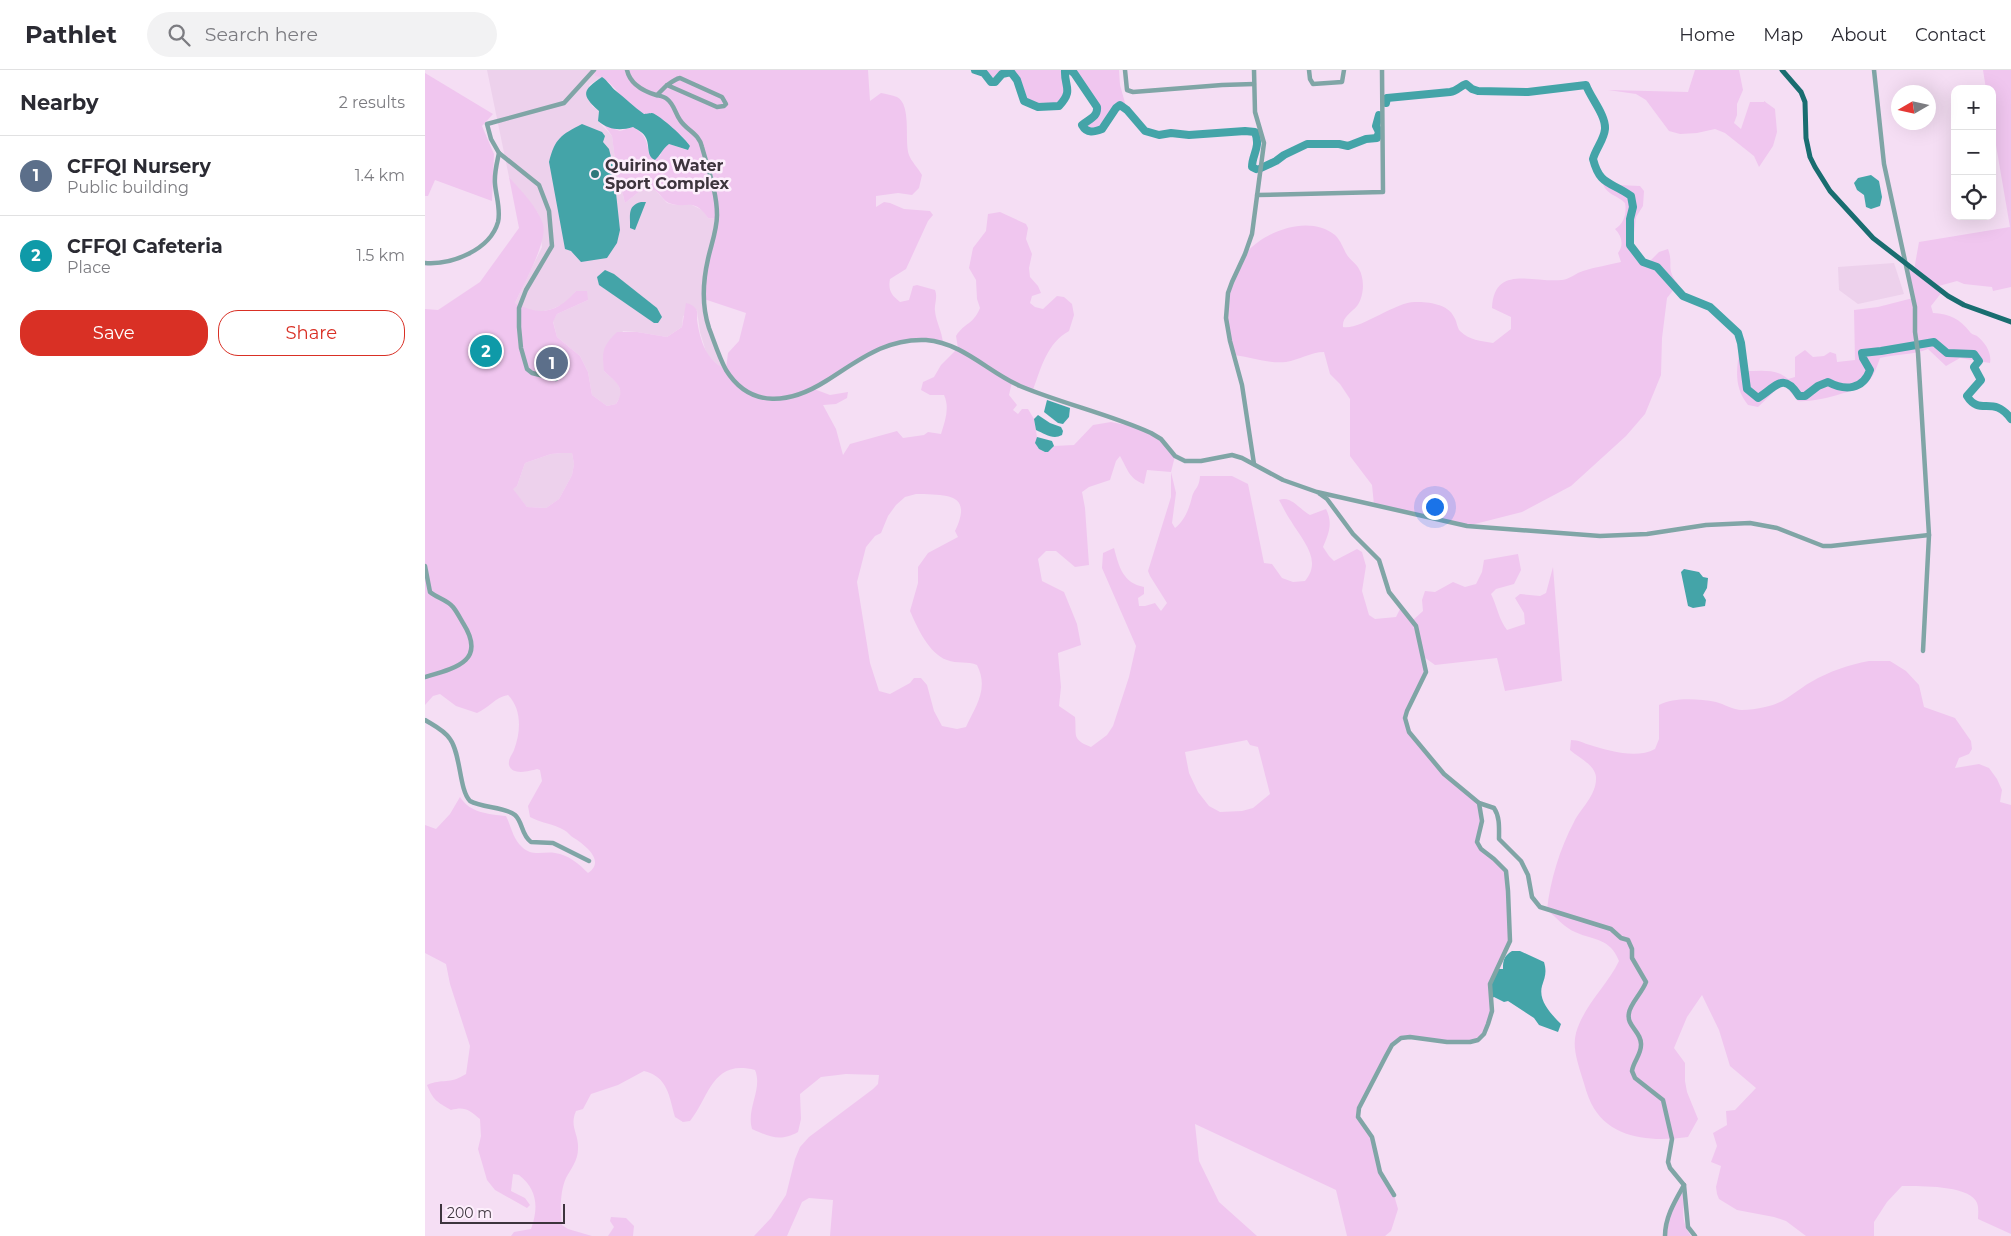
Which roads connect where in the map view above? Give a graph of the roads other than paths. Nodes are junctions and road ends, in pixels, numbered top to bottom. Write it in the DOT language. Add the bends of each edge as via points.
graph roads {
  1 [pos="594,70"];
  2 [pos="627,70"];
  3 [pos="1125,70"];
  4 [pos="1253,70"];
  5 [pos="1309,70"];
  6 [pos="1344,70"];
  7 [pos="1381,70"];
  8 [pos="1782,70"];
  9 [pos="1874,70"];
  10 [pos="1254,84"];
  11 [pos="667,85"];
  12 [pos="657,95"];
  13 [pos="499,153"];
  14 [pos="1257,195"];
  15 [pos="425,263"];
  16 [pos="1907,265"];
  17 [pos="2011,322"];
  18 [pos="556,379"];
  19 [pos="1254,464"];
  20 [pos="1317,492"];
  21 [pos="1929,535"];
  22 [pos="425,566"];
  23 [pos="1923,650"];
  24 [pos="425,677"];
  25 [pos="425,720"];
  26 [pos="1479,803"];
  27 [pos="589,861"];
  28 [pos="1684,1185"];
  29 [pos="1393,1195"];
  30 [pos="1665,1236"];
  31 [pos="1695,1236"];
  1 -- 13 [label="street" via="564,104 487,124 489,136"];
  2 -- 12 [label="street" via="633,83"];
  3 -- 10 [label="street" via="1127,90 1133,92"];
  4 -- 10 [label="street"];
  5 -- 6 [label="street" via="1310,81 1317,84 1342,82"];
  7 -- 14 [label="street" via="1383,192"];
  8 -- 16 [label="main road" via="1801,92 1805,102 1810,157 1830,191 1873,238"];
  9 -- 16 [label="street" via="1884,164"];
  10 -- 14 [label="street" via="1255,112 1264,143"];
  11 -- 11 [label="street" via="717,107 726,104 722,97 685,79 677,79"];
  11 -- 12 [label="street"];
  12 -- 19 [label="street" via="669,101 681,121 700,140 717,216 705,273 707,317 726,369 747,392 759,398 780,398 813,388 882,347 924,340 958,348 1019,385 1151,433 1185,461 1232,455"];
  13 -- 15 [label="street" via="495,174 498,222 493,231 479,247 459,258"];
  13 -- 18 [label="street" via="539,185 549,211 552,246 526,290 519,308 519,327 527,369"];
  14 -- 19 [label="street" via="1252,234 1232,282 1226,318 1242,385"];
  16 -- 17 [label="main road" via="1948,296"];
  16 -- 21 [label="street" via="1915,307"];
  19 -- 20 [label="street" via="1283,480"];
  20 -- 21 [label="street" via="1467,526 1555,534 1647,534 1706,525 1750,523 1777,528 1823,546"];
  20 -- 26 [label="street" via="1327,499 1353,534 1379,560 1389,592 1415,626 1426,672 1405,718 1409,732 1444,774"];
  21 -- 23 [label="street"];
  22 -- 24 [label="street" via="430,592 453,608 473,646 466,660"];
  25 -- 27 [label="street" via="451,740 470,801 513,814 531,842 553,843"];
  26 -- 28 [label="street" via="1494,808 1497,813 1499,839 1524,866 1535,902 1547,910 1611,929 1629,940 1632,958 1646,982 1628,1016 1641,1046 1632,1071 1635,1078 1663,1100 1672,1139 1668,1162"];
  26 -- 29 [label="street" via="1483,821 1477,842 1505,871 1510,941 1490,984 1492,1011 1484,1034 1470,1042 1401,1038 1392,1045 1359,1108 1358,1117 1372,1138 1380,1172"];
  28 -- 30 [label="street" via="1669,1214"];
  28 -- 31 [label="street" via="1688,1227"];
}
